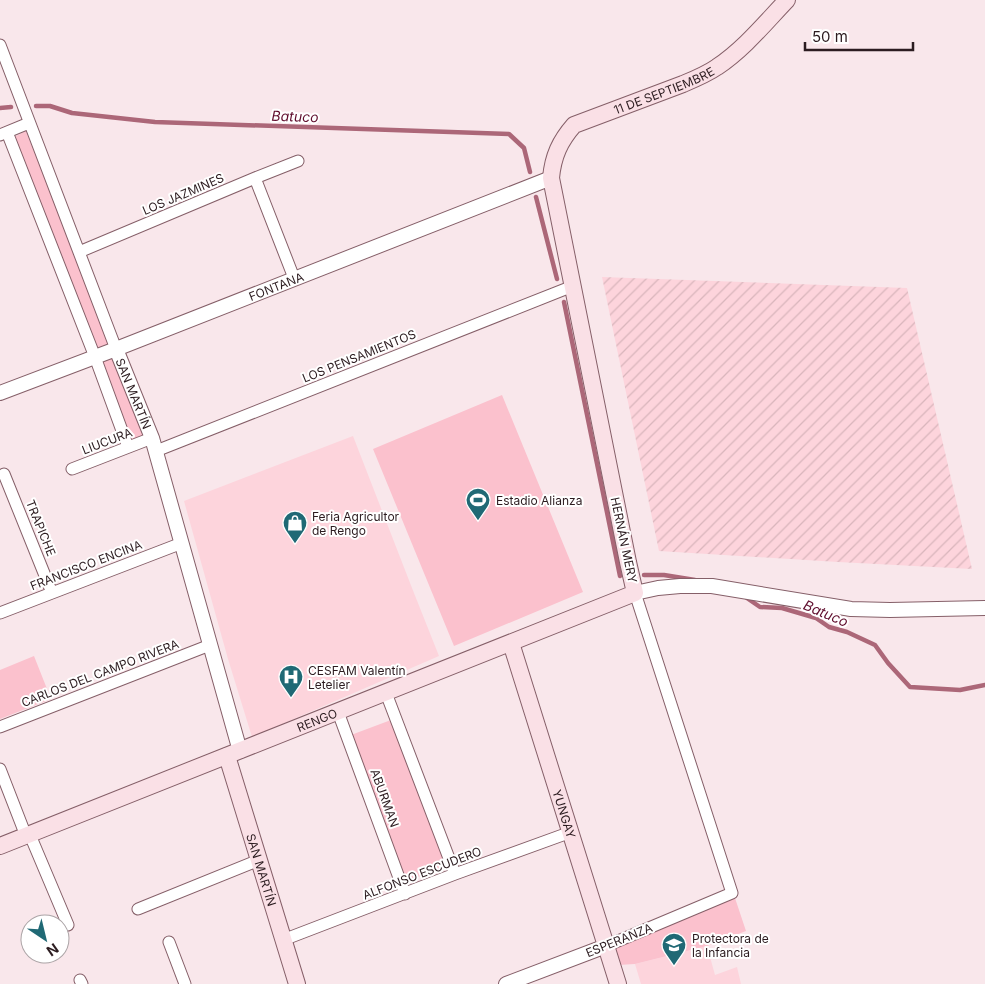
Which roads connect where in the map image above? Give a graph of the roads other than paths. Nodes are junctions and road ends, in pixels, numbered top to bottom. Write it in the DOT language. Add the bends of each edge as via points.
graph roads {
  1 [pos="787,0"];
  2 [pos="0,45"];
  3 [pos="29,123"];
  4 [pos="4,134"];
  5 [pos="298,161"];
  6 [pos="255,178"];
  7 [pos="551,178"];
  8 [pos="79,252"];
  9 [pos="294,278"];
  10 [pos="572,286"];
  11 [pos="116,350"];
  12 [pos="95,357"];
  13 [pos="1,391"];
  14 [pos="154,445"];
  15 [pos="128,447"];
  16 [pos="72,469"];
  17 [pos="4,474"];
  18 [pos="182,543"];
  19 [pos="52,593"];
  20 [pos="635,593"];
  21 [pos="985,608"];
  22 [pos="0,613"];
  23 [pos="511,643"];
  24 [pos="210,645"];
  25 [pos="386,693"];
  26 [pos="338,712"];
  27 [pos="0,727"];
  28 [pos="233,753"];
  29 [pos="0,769"];
  30 [pos="571,832"];
  31 [pos="28,835"];
  32 [pos="0,846"];
  33 [pos="258,860"];
  34 [pos="456,874"];
  35 [pos="732,893"];
  36 [pos="405,894"];
  37 [pos="138,909"];
  38 [pos="63,914"];
  39 [pos="283,940"];
  40 [pos="170,942"];
  41 [pos="606,946"];
  42 [pos="185,984"];
  43 [pos="297,984"];
  44 [pos="506,984"];
  45 [pos="618,984"];
  1 -- 7 [label="main road, 11 DE SEPTIEMBRE" via="744,45 716,67 683,84 574,125 558,146"];
  2 -- 3 [label="street, SAN MARTÍN"];
  3 -- 4 [label="street"];
  3 -- 8 [label="street, SAN MARTÍN"];
  4 -- 12 [label="street, SAN MARTÍN"];
  5 -- 6 [label="street, LOS JAZMINES"];
  6 -- 8 [label="street, LOS JAZMINES"];
  6 -- 9 [label="street"];
  7 -- 9 [label="street, FONTANA"];
  7 -- 10 [label="main road, HERNÁN MERY"];
  8 -- 11 [label="street, SAN MARTÍN"];
  9 -- 11 [label="street, FONTANA"];
  10 -- 14 [label="street, LOS PENSAMIENTOS"];
  10 -- 20 [label="main road, HERNÁN MERY"];
  11 -- 12 [label="street, FONTANA"];
  11 -- 14 [label="street, SAN MARTÍN"];
  12 -- 13 [label="street, FONTANA"];
  12 -- 15 [label="street, SAN MARTÍN"];
  14 -- 15 [label="street, LIUCURA"];
  14 -- 18 [label="street, SAN MARTÍN"];
  15 -- 16 [label="street, LIUCURA"];
  17 -- 19 [label="street, TRAPICHE"];
  18 -- 19 [label="street, FRANCISCO ENCINA"];
  18 -- 24 [label="street, SAN MARTÍN"];
  19 -- 22 [label="street, FRANCISCO ENCINA"];
  20 -- 21 [label="street" via="658,588 712,586 850,609"];
  20 -- 23 [label="main road, RENGO"];
  20 -- 35 [label="street, HERNÁN MERY"];
  23 -- 25 [label="main road, RENGO"];
  23 -- 30 [label="main road, YUNGAY"];
  24 -- 27 [label="street, CARLOS DEL CAMPO RIVERA"];
  24 -- 28 [label="street, SAN MARTÍN"];
  25 -- 26 [label="main road, RENGO"];
  25 -- 34 [label="street"];
  26 -- 28 [label="main road, RENGO"];
  26 -- 36 [label="street, ABURMAN"];
  28 -- 31 [label="main road, RENGO"];
  28 -- 33 [label="main road, SAN MARTÍN"];
  29 -- 31 [label="street"];
  30 -- 34 [label="street, ALFONSO ESCUDERO"];
  30 -- 41 [label="main road, YUNGAY"];
  31 -- 32 [label="main road, RENGO"];
  31 -- 38 [label="street"];
  33 -- 37 [label="street"];
  33 -- 39 [label="main road, SAN MARTÍN"];
  34 -- 36 [label="street, ALFONSO ESCUDERO"];
  35 -- 41 [label="street, ESPERANZA"];
  36 -- 39 [label="street, ALFONSO ESCUDERO"];
  39 -- 43 [label="main road, SAN MARTÍN"];
  40 -- 42 [label="street"];
  41 -- 44 [label="street, ESPERANZA"];
  41 -- 45 [label="main road, YUNGAY"];
}
